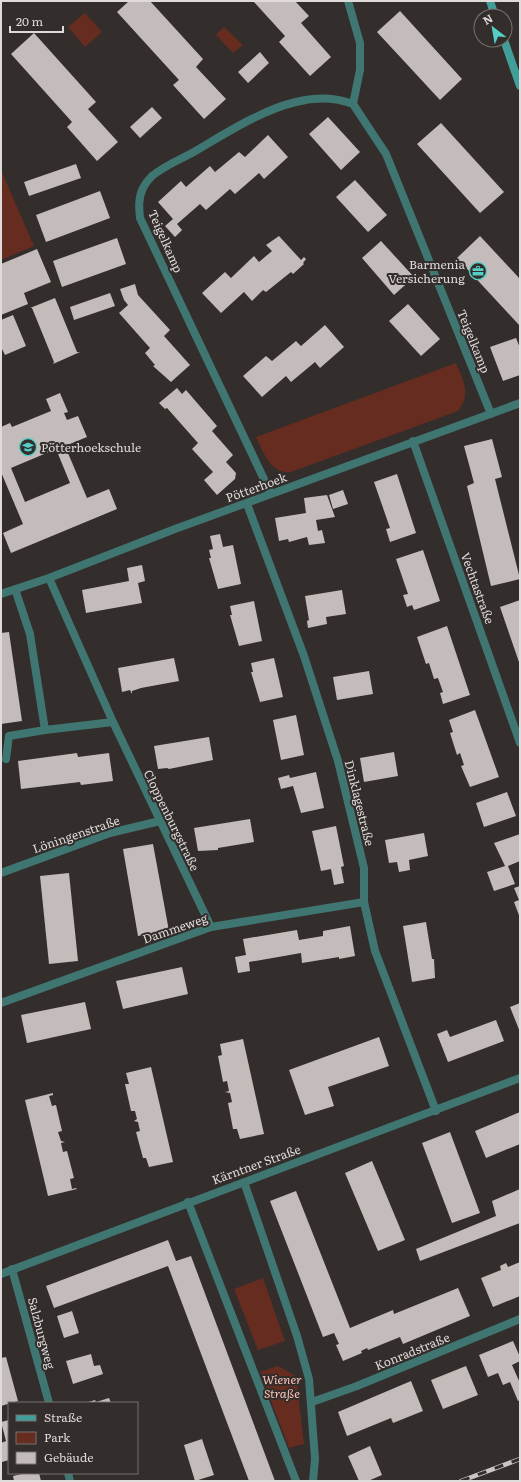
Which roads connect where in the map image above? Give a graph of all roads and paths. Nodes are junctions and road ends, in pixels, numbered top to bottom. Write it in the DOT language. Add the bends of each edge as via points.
graph roads {
  1 [pos="348,1"];
  2 [pos="507,48"];
  3 [pos="520,86"];
  4 [pos="353,104"];
  5 [pos="520,403"];
  6 [pos="491,414"];
  7 [pos="413,441"];
  8 [pos="271,494"];
  9 [pos="247,504"];
  10 [pos="49,578"];
  11 [pos="15,589"];
  12 [pos="1,594"];
  13 [pos="113,722"];
  14 [pos="44,730"];
  15 [pos="520,743"];
  16 [pos="6,759"];
  17 [pos="160,821"];
  18 [pos="1,873"];
  19 [pos="364,902"];
  20 [pos="211,927"];
  21 [pos="1,1003"];
  22 [pos="520,1078"];
  23 [pos="436,1111"];
  24 [pos="244,1182"];
  25 [pos="188,1202"];
  26 [pos="12,1270"];
  27 [pos="1,1274"];
  28 [pos="520,1319"];
  29 [pos="49,1402"];
  30 [pos="312,1402"];
  31 [pos="296,1481"];
  32 [pos="313,1481"];
  1 -- 4 [label="street" via="360,43 360,76"];
  2 -- 3 [label="main road"];
  4 -- 6 [label="street, Teigelkamp" via="386,154"];
  4 -- 8 [label="street, Teigelkamp" via="336,99 314,98 270,111 225,133 165,168 152,177 139,198 140,218"];
  5 -- 6 [label="street, Pötterhoek"];
  6 -- 7 [label="street, Pötterhoek"];
  7 -- 8 [label="street, Pötterhoek"];
  7 -- 15 [label="street, Vechtastraße"];
  8 -- 9 [label="street, Pötterhoek"];
  9 -- 10 [label="street, Pötterhoek"];
  9 -- 19 [label="street, Dinklagestraße" via="304,656 338,761 364,868"];
  10 -- 11 [label="street, Pötterhoek"];
  10 -- 13 [label="street, Cloppenburgstraße"];
  11 -- 12 [label="street, Pötterhoek"];
  11 -- 14 [label="street" via="30,634"];
  13 -- 14 [label="street"];
  13 -- 17 [label="street, Cloppenburgstraße"];
  14 -- 16 [label="street" via="9,736"];
  17 -- 18 [label="street, Löningenstraße" via="110,833"];
  17 -- 20 [label="street, Cloppenburgstraße"];
  19 -- 20 [label="street, Dammeweg"];
  19 -- 23 [label="street, Dinklagestraße" via="375,951"];
  20 -- 21 [label="street, Dammeweg"];
  22 -- 23 [label="street, Kärntner Straße"];
  23 -- 24 [label="street, Kärntner Straße"];
  24 -- 25 [label="street, Kärntner Straße"];
  24 -- 30 [label="street" via="297,1336 309,1379"];
  25 -- 26 [label="street, Kärntner Straße"];
  25 -- 31 [label="street"];
  26 -- 27 [label="street, Kärntner Straße"];
  26 -- 29 [label="street, Salzburgweg"];
  28 -- 30 [label="street, Konradstraße"];
  30 -- 32 [label="street" via="316,1459"];
}
